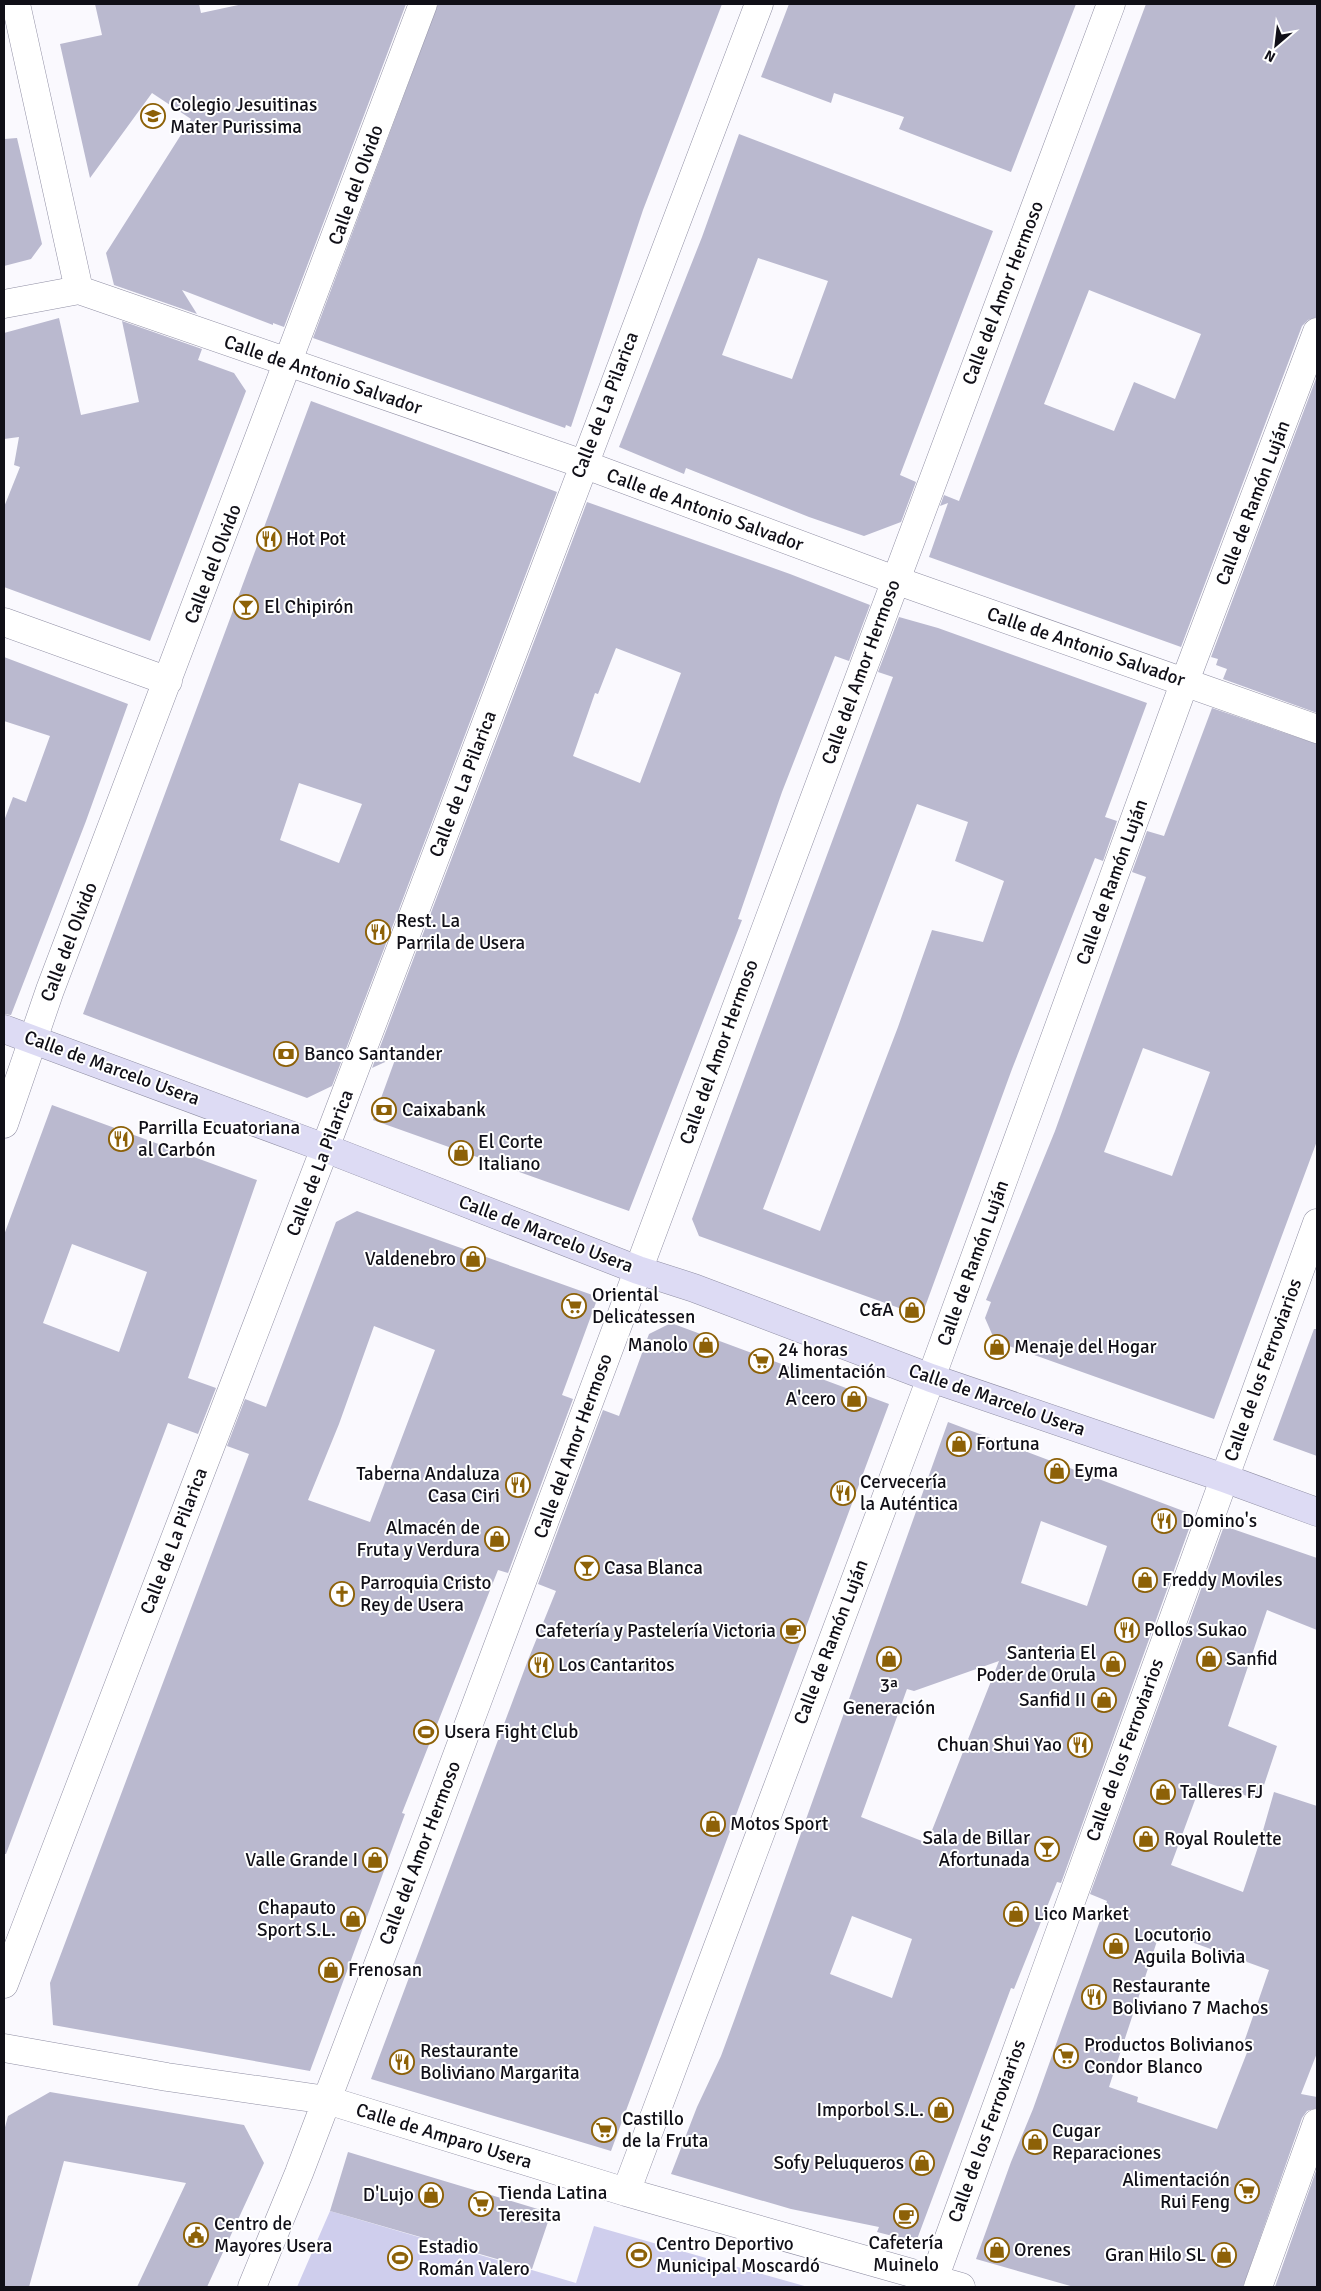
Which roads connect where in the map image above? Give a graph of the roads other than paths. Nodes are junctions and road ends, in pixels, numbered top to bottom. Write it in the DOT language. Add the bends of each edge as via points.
graph roads {
  1 [pos="16,4"];
  2 [pos="423,4"];
  3 [pos="759,4"];
  4 [pos="1111,4"];
  5 [pos="79,290"];
  6 [pos="4,304"];
  7 [pos="1317,332"];
  8 [pos="289,364"];
  9 [pos="583,464"];
  10 [pos="895,580"];
  11 [pos="4,622"];
  12 [pos="1185,681"];
  13 [pos="168,682"];
  14 [pos="1317,729"];
  15 [pos="4,1029"];
  16 [pos="34,1039"];
  17 [pos="4,1124"];
  18 [pos="326,1148"];
  19 [pos="1317,1222"];
  20 [pos="638,1270"];
  21 [pos="931,1378"];
  22 [pos="1224,1478"];
  23 [pos="1317,1512"];
  24 [pos="4,1984"];
  25 [pos="4,2048"];
  26 [pos="327,2100"];
  27 [pos="1317,2123"];
  28 [pos="626,2192"];
  29 [pos="934,2279"];
  30 [pos="252,2287"];
  31 [pos="961,2287"];
  32 [pos="1258,2287"];
  1 -- 5 [label="street"];
  2 -- 8 [label="street, Calle del Olvido"];
  3 -- 9 [label="street, Calle de La Pilarica"];
  4 -- 10 [label="street, Calle del Amor Hermoso"];
  5 -- 6 [label="street, Calle de Antonio Salvador"];
  5 -- 8 [label="street, Calle de Antonio Salvador"];
  7 -- 12 [label="street, Calle de Ramón Luján"];
  8 -- 9 [label="street, Calle de Antonio Salvador"];
  8 -- 13 [label="street, Calle del Olvido"];
  9 -- 10 [label="street, Calle de Antonio Salvador"];
  9 -- 18 [label="street, Calle de La Pilarica"];
  10 -- 12 [label="street, Calle de Antonio Salvador"];
  10 -- 20 [label="street, Calle del Amor Hermoso"];
  11 -- 13 [label="street"];
  12 -- 14 [label="street, Calle de Antonio Salvador"];
  12 -- 21 [label="street, Calle de Ramón Luján"];
  13 -- 16 [label="street, Calle del Olvido"];
  15 -- 16 [label="main road, Calle de Marcelo Usera"];
  16 -- 17 [label="street, Calle del Olvido"];
  16 -- 18 [label="main road, Calle de Marcelo Usera"];
  18 -- 20 [label="main road, Calle de Marcelo Usera"];
  18 -- 24 [label="street, Calle de La Pilarica"];
  19 -- 22 [label="street, Calle de los Ferroviarios"];
  20 -- 21 [label="main road, Calle de Marcelo Usera" via="701,1290"];
  20 -- 26 [label="street, Calle del Amor Hermoso"];
  21 -- 22 [label="main road, Calle de Marcelo Usera"];
  21 -- 28 [label="street, Calle de Ramón Luján"];
  22 -- 23 [label="main road, Calle de Marcelo Usera"];
  22 -- 29 [label="street, Calle de los Ferroviarios"];
  25 -- 26 [label="street, Calle de Amparo Usera"];
  26 -- 28 [label="street, Calle de Amparo Usera"];
  26 -- 30 [label="street, Calle del Amor Hermoso"];
  27 -- 32 [label="street"];
  28 -- 29 [label="street, Calle de Amparo Usera"];
  29 -- 31 [label="street, Calle de Amparo Usera"];
}
